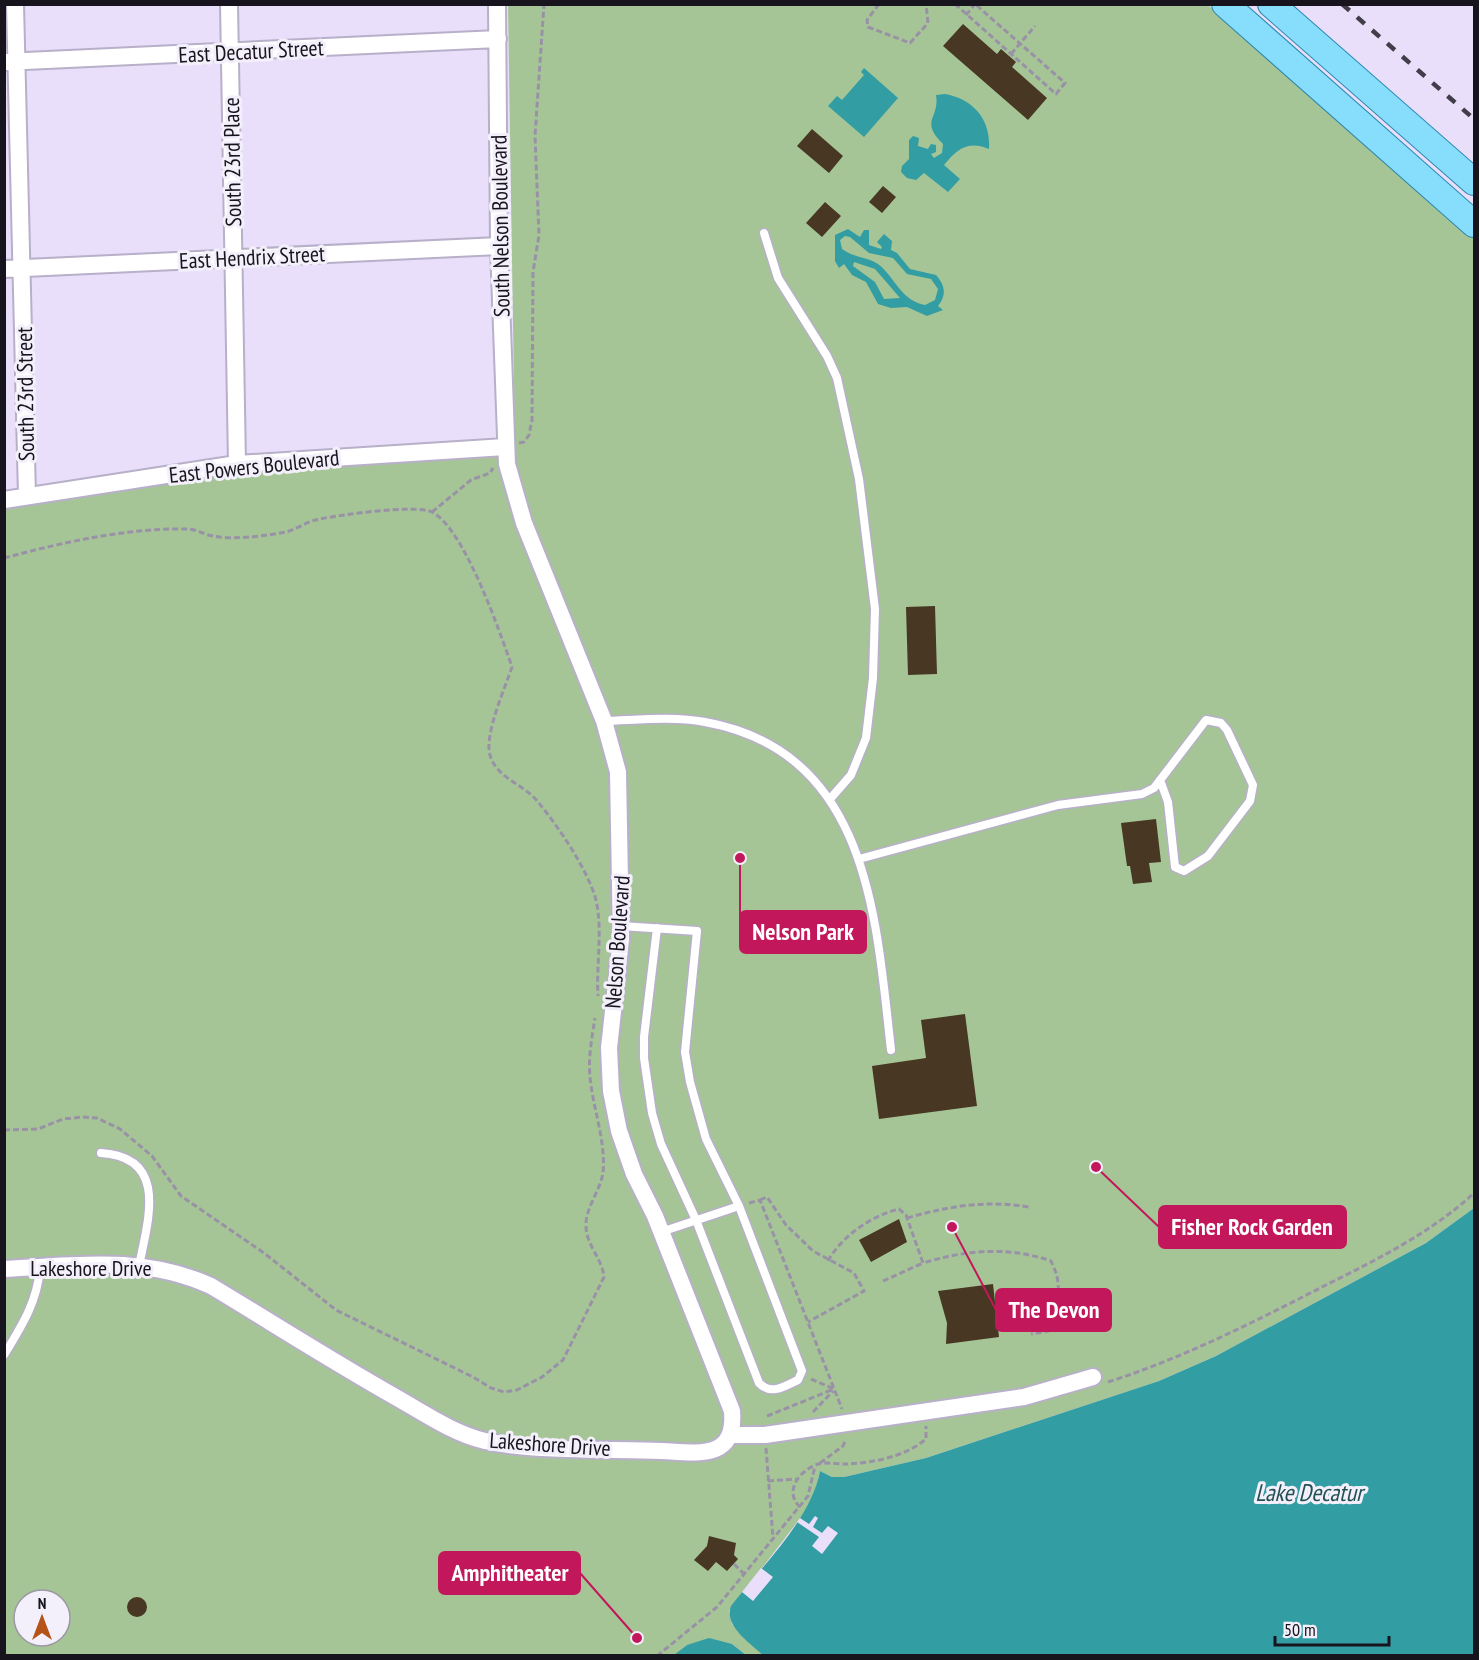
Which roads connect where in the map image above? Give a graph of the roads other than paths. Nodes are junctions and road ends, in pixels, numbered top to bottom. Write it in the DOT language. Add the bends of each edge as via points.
graph roads {
  1 [pos="15,4"];
  2 [pos="229,4"];
  3 [pos="497,4"];
  4 [pos="1224,4"];
  5 [pos="1271,4"];
  6 [pos="498,39"];
  7 [pos="229,52"];
  8 [pos="11,62"];
  9 [pos="1474,182"];
  10 [pos="1474,224"];
  11 [pos="765,233"];
  12 [pos="499,246"];
  13 [pos="234,257"];
  14 [pos="4,269"];
  15 [pos="22,269"];
  16 [pos="505,447"];
  17 [pos="237,464"];
  18 [pos="27,496"];
  19 [pos="4,500"];
  20 [pos="604,722"];
  21 [pos="1160,780"];
  22 [pos="830,799"];
  23 [pos="860,859"];
  24 [pos="621,926"];
  25 [pos="657,928"];
  26 [pos="891,1050"];
  27 [pos="101,1153"];
  28 [pos="739,1206"];
  29 [pos="696,1220"];
  30 [pos="661,1232"];
  31 [pos="139,1266"];
  32 [pos="40,1267"];
  33 [pos="4,1269"];
  34 [pos="4,1355"];
  35 [pos="1088,1378"];
  36 [pos="732,1435"];
  1 -- 8 [label="street, South 23rd Street"];
  2 -- 7 [label="street, South 23rd Place"];
  3 -- 6 [label="street, South Nelson Boulevard"];
  4 -- 10 [label="main road"];
  5 -- 9 [label="main road"];
  6 -- 7 [label="street, East Decatur Street"];
  6 -- 12 [label="street, South Nelson Boulevard"];
  7 -- 8 [label="street, East Decatur Street"];
  7 -- 13 [label="street, South 23rd Place"];
  8 -- 15 [label="street, South 23rd Street"];
  11 -- 22 [label="lane" via="778,278 837,378 859,479 874,597 873,678 866,738 851,775"];
  12 -- 13 [label="street, East Hendrix Street"];
  12 -- 16 [label="street, South Nelson Boulevard"];
  13 -- 15 [label="street, East Hendrix Street"];
  13 -- 17 [label="street, South 23rd Place"];
  14 -- 15 [label="street, East Hendrix Street"];
  15 -- 18 [label="street, South 23rd Street"];
  16 -- 17 [label="street, East Powers Boulevard"];
  16 -- 20 [label="street, Nelson Boulevard" via="516,502"];
  17 -- 18 [label="street, East Powers Boulevard"];
  18 -- 19 [label="street, East Powers Boulevard"];
  20 -- 22 [label="lane" via="687,720 751,735 772,745"];
  20 -- 24 [label="street, Nelson Boulevard" via="618,772"];
  21 -- 21 [label="lane" via="1168,802 1175,867 1184,871 1208,856 1250,801 1253,785 1227,730 1221,723 1206,720"];
  21 -- 23 [label="lane" via="1142,795 1058,805"];
  22 -- 23 [label="lane"];
  23 -- 26 [label="lane" via="877,923"];
  24 -- 25 [label="lane"];
  24 -- 30 [label="street, Nelson Boulevard" via="609,1048 611,1092 634,1174"];
  25 -- 28 [label="lane" via="697,931 685,1052 706,1139"];
  25 -- 29 [label="lane" via="644,1037 647,1082 661,1144"];
  27 -- 31 [label="lane" via="119,1154 145,1176 150,1204"];
  28 -- 29 [label="lane"];
  28 -- 29 [label="lane" via="801,1366 802,1376 798,1380 773,1390 759,1383"];
  29 -- 30 [label="lane"];
  30 -- 36 [label="street, Nelson Boulevard" via="732,1411"];
  31 -- 32 [label="street, Lakeshore Drive"];
  31 -- 36 [label="street, Lakeshore Drive" via="168,1270 211,1286 423,1413 483,1441 678,1452 716,1448"];
  32 -- 33 [label="street, Lakeshore Drive"];
  32 -- 34 [label="lane" via="29,1313"];
  35 -- 36 [label="street, Lakeshore Drive" via="1024,1397 765,1435"];
}
